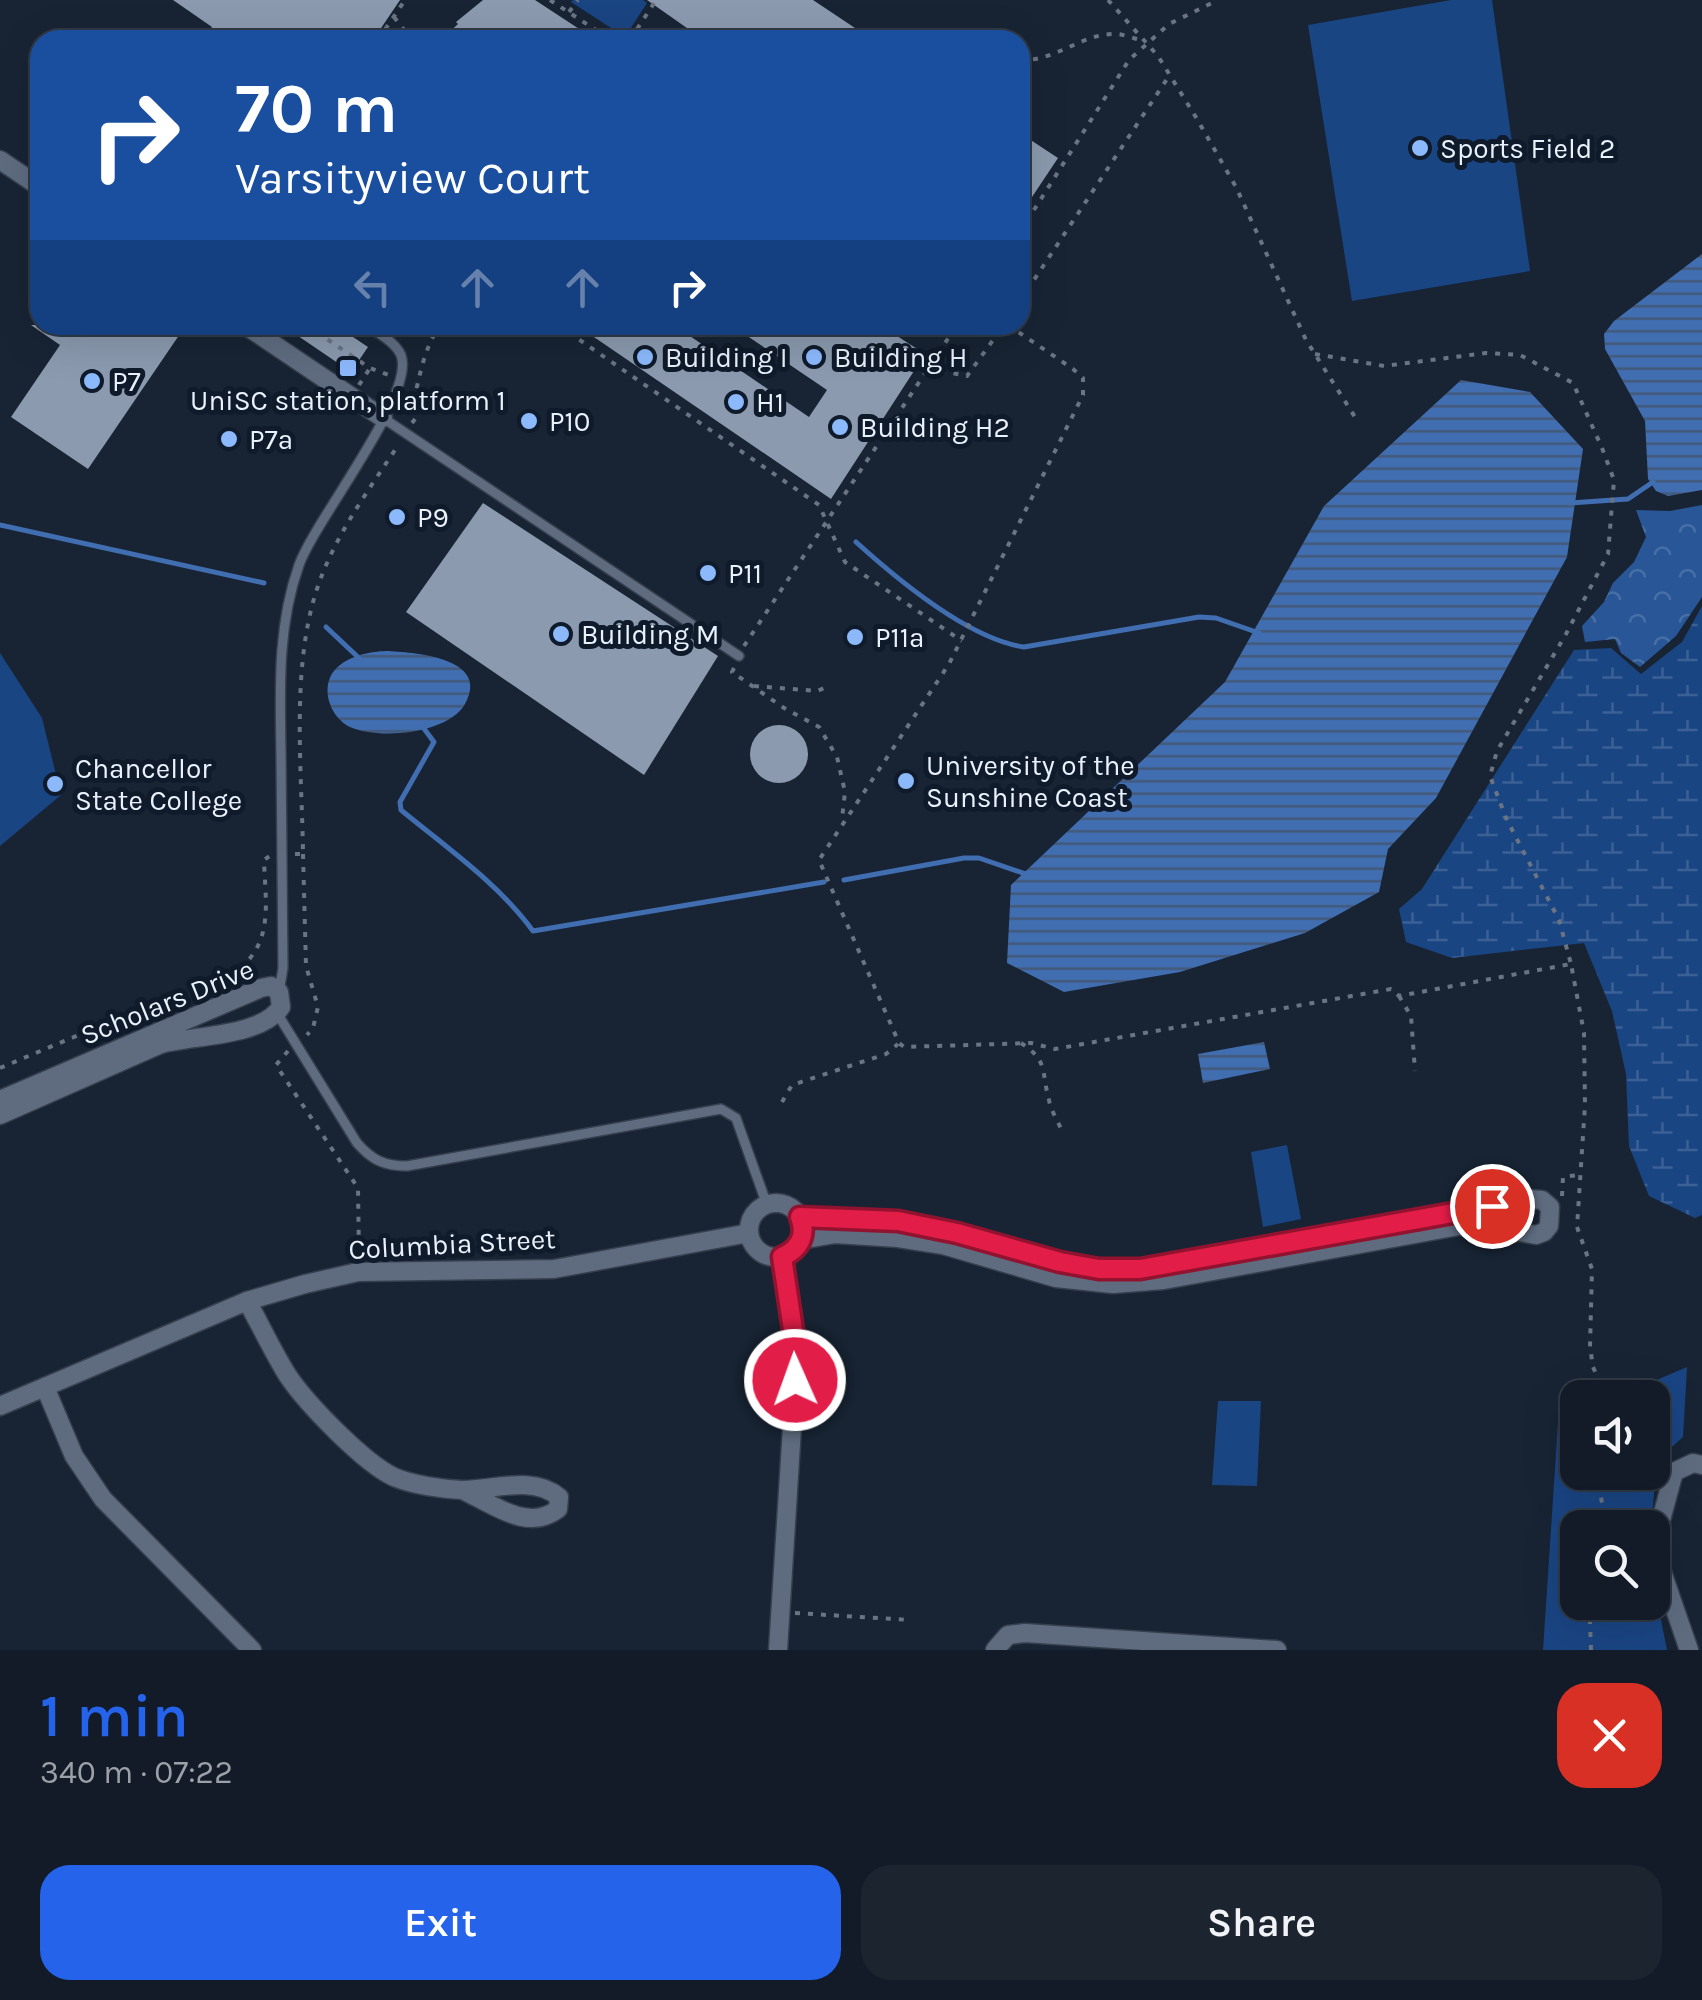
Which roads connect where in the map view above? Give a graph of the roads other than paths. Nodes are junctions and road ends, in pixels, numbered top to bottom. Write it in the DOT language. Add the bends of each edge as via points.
graph roads {
  1 [pos="0,160"];
  2 [pos="30,180"];
  3 [pos="261,335"];
  4 [pos="382,335"];
  5 [pos="382,418"];
  6 [pos="739,656"];
  7 [pos="279,992"];
  8 [pos="278,1013"];
  9 [pos="0,1100"];
  10 [pos="0,1115"];
  11 [pos="767,1204"];
  12 [pos="800,1217"];
  13 [pos="1458,1219"];
  14 [pos="748,1233"];
  15 [pos="802,1240"];
  16 [pos="782,1257"];
  17 [pos="1058,1270"];
  18 [pos="247,1301"];
  19 [pos="45,1387"];
  20 [pos="0,1406"];
  21 [pos="1702,1465"];
  22 [pos="462,1490"];
  23 [pos="252,1650"];
  24 [pos="778,1650"];
  25 [pos="995,1650"];
  26 [pos="1277,1650"];
  27 [pos="1689,1650"];
  1 -- 2 [label="street"];
  3 -- 5 [label="street"];
  4 -- 5 [label="lane" via="401,356 402,376"];
  5 -- 6 [label="lane"];
  5 -- 7 [label="lane" via="310,538 291,588 281,646"];
  7 -- 8 [label="street, Scholars Drive"];
  7 -- 9 [label="street, Scholars Drive" via="260,988"];
  8 -- 10 [label="street, Scholars Drive" via="238,1030 160,1044"];
  8 -- 11 [label="lane" via="357,1143 386,1166 722,1108 736,1118"];
  11 -- 12 [label="street" via="786,1205"];
  11 -- 14 [label="street" via="753,1216"];
  12 -- 15 [label="street"];
  12 -- 17 [label="street" via="898,1221 957,1233"];
  13 -- 17 [label="street" via="1164,1280 1113,1284"];
  14 -- 16 [label="street" via="760,1252"];
  14 -- 18 [label="street, Columbia Street" via="554,1269 358,1272"];
  15 -- 16 [label="street"];
  15 -- 17 [label="street" via="835,1234 898,1238"];
  16 -- 24 [label="street" via="795,1362"];
  18 -- 19 [label="street, Columbia Street"];
  18 -- 22 [label="street" via="288,1376 344,1438 394,1477"];
  19 -- 20 [label="street, Columbia Street"];
  19 -- 23 [label="street" via="74,1456 103,1499"];
  21 -- 27 [label="street" via="1674,1472 1661,1520 1660,1566"];
  25 -- 26 [label="street" via="1006,1637 1025,1633"];
}
